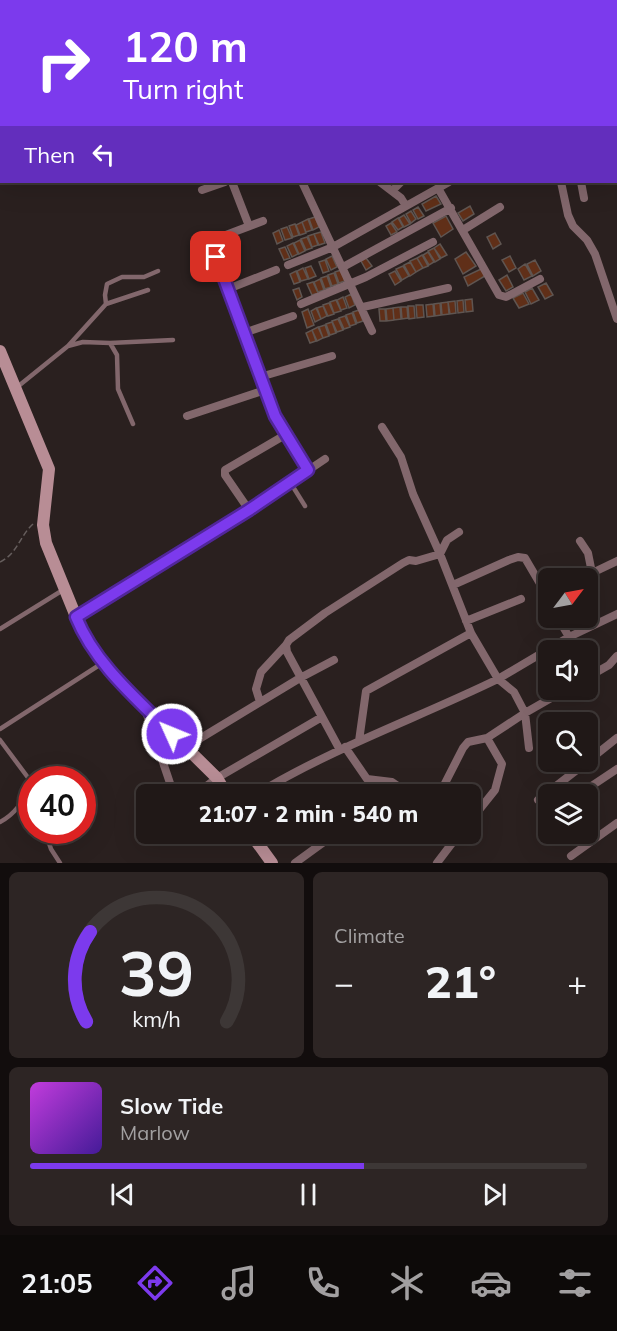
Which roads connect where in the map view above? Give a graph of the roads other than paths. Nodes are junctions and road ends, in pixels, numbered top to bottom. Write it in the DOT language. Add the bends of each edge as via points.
graph roads {
  1 [pos="222,183"];
  2 [pos="232,183"];
  3 [pos="381,183"];
  4 [pos="400,183"];
  5 [pos="447,183"];
  6 [pos="561,183"];
  7 [pos="581,183"];
  8 [pos="303,184"];
  9 [pos="438,188"];
  10 [pos="202,190"];
  11 [pos="392,191"];
  12 [pos="584,198"];
  13 [pos="406,206"];
  14 [pos="500,207"];
  15 [pos="451,208"];
  16 [pos="263,221"];
  17 [pos="249,226"];
  18 [pos="463,230"];
  19 [pos="433,242"];
  20 [pos="333,247"];
  21 [pos="288,265"];
  22 [pos="343,267"];
  23 [pos="276,270"];
  24 [pos="158,271"];
  25 [pos="540,279"];
  26 [pos="351,284"];
  27 [pos="448,288"];
  28 [pos="148,290"];
  29 [pos="228,290"];
  30 [pos="106,304"];
  31 [pos="301,304"];
  32 [pos="363,307"];
  33 [pos="293,316"];
  34 [pos="617,319"];
  35 [pos="372,331"];
  36 [pos="244,333"];
  37 [pos="173,340"];
  38 [pos="110,343"];
  39 [pos="68,346"];
  40 [pos="0,351"];
  41 [pos="332,356"];
  42 [pos="260,377"];
  43 [pos="16,387"];
  44 [pos="265,390"];
  45 [pos="187,416"];
  46 [pos="133,424"];
  47 [pos="382,427"];
  48 [pos="285,435"];
  49 [pos="324,459"];
  50 [pos="308,470"];
  51 [pos="290,482"];
  52 [pos="306,507"];
  53 [pos="249,510"];
  54 [pos="459,532"];
  55 [pos="580,541"];
  56 [pos="440,554"];
  57 [pos="617,561"];
  58 [pos="589,568"];
  59 [pos="598,571"];
  60 [pos="538,580"];
  61 [pos="453,585"];
  62 [pos="65,589"];
  63 [pos="521,599"];
  64 [pos="617,614"];
  65 [pos="76,617"];
  66 [pos="466,621"];
  67 [pos="563,628"];
  68 [pos="0,629"];
  69 [pos="471,633"];
  70 [pos="568,637"];
  71 [pos="286,645"];
  72 [pos="617,656"];
  73 [pos="334,660"];
  74 [pos="103,663"];
  75 [pos="598,671"];
  76 [pos="300,678"];
  77 [pos="498,679"];
  78 [pos="548,700"];
  79 [pos="260,702"];
  80 [pos="144,706"];
  81 [pos="525,713"];
  82 [pos="322,717"];
  83 [pos="0,729"];
  84 [pos="487,738"];
  85 [pos="617,738"];
  86 [pos="0,740"];
  87 [pos="359,741"];
  88 [pos="186,747"];
  89 [pos="529,748"];
  90 [pos="342,749"];
  91 [pos="598,753"];
  92 [pos="19,766"];
  93 [pos="617,769"];
  94 [pos="574,772"];
  95 [pos="217,778"];
  96 [pos="170,784"];
  97 [pos="209,784"];
  98 [pos="220,784"];
  99 [pos="273,784"];
  100 [pos="395,784"];
  101 [pos="445,784"];
  102 [pos="559,784"];
  103 [pos="594,784"];
  104 [pos="481,808"];
  105 [pos="18,809"];
  106 [pos="0,822"];
  107 [pos="617,823"];
  108 [pos="49,844"];
  109 [pos="258,844"];
  110 [pos="321,844"];
  111 [pos="452,844"];
  112 [pos="571,856"];
  113 [pos="60,863"];
  114 [pos="272,863"];
  115 [pos="295,863"];
  116 [pos="437,863"];
  1 -- 10 [label="street"];
  2 -- 17 [label="street"];
  3 -- 11 [label="street"];
  4 -- 11 [label="street"];
  5 -- 9 [label="street"];
  6 -- 34 [label="street" via="568,215 595,254"];
  7 -- 12 [label="street"];
  8 -- 20 [label="street"];
  9 -- 13 [label="street"];
  9 -- 15 [label="street"];
  11 -- 13 [label="street"];
  13 -- 20 [label="street"];
  14 -- 18 [label="street"];
  15 -- 18 [label="street"];
  15 -- 22 [label="street"];
  16 -- 17 [label="street"];
  17 -- 29 [label="street" via="210,241"];
  18 -- 25 [label="street" via="499,295 506,297"];
  19 -- 26 [label="street"];
  20 -- 21 [label="street"];
  20 -- 22 [label="street"];
  22 -- 26 [label="street"];
  23 -- 29 [label="street"];
  24 -- 30 [label="lane" via="144,277 112,280 107,284"];
  26 -- 31 [label="street"];
  26 -- 32 [label="street"];
  27 -- 32 [label="street"];
  28 -- 30 [label="lane"];
  29 -- 36 [label="street"];
  30 -- 39 [label="lane"];
  32 -- 35 [label="street"];
  33 -- 36 [label="street"];
  36 -- 42 [label="street"];
  37 -- 38 [label="lane"];
  38 -- 39 [label="lane"];
  38 -- 46 [label="lane" via="117,355 118,389"];
  39 -- 43 [label="lane"];
  40 -- 43 [label="street"];
  41 -- 42 [label="street"];
  42 -- 44 [label="street"];
  43 -- 62 [label="street" via="49,469 42,515 46,543"];
  44 -- 45 [label="street"];
  44 -- 48 [label="street"];
  47 -- 56 [label="street" via="401,457"];
  48 -- 50 [label="street"];
  48 -- 53 [label="street" via="225,470"];
  49 -- 50 [label="street"];
  50 -- 51 [label="street"];
  51 -- 52 [label="lane"];
  51 -- 53 [label="street"];
  53 -- 65 [label="street"];
  54 -- 56 [label="street" via="447,540"];
  55 -- 58 [label="street" via="588,553"];
  56 -- 61 [label="street"];
  56 -- 71 [label="street" via="403,563 325,613"];
  57 -- 59 [label="street"];
  60 -- 61 [label="street" via="525,558 509,560"];
  61 -- 66 [label="street"];
  62 -- 65 [label="street"];
  62 -- 68 [label="lane"];
  63 -- 66 [label="street"];
  64 -- 70 [label="street"];
  65 -- 74 [label="street"];
  66 -- 69 [label="street"];
  67 -- 70 [label="street"];
  69 -- 77 [label="street"];
  69 -- 87 [label="street" via="366,691"];
  70 -- 77 [label="street"];
  71 -- 76 [label="street"];
  71 -- 79 [label="street" via="261,672 255,689"];
  72 -- 75 [label="street"];
  73 -- 76 [label="street"];
  74 -- 80 [label="street"];
  74 -- 83 [label="lane"];
  76 -- 79 [label="street"];
  76 -- 82 [label="street"];
  77 -- 81 [label="street" via="514,692"];
  77 -- 87 [label="street"];
  78 -- 81 [label="street"];
  79 -- 88 [label="street"];
  80 -- 88 [label="street"];
  80 -- 96 [label="street"];
  81 -- 84 [label="street"];
  81 -- 89 [label="street"];
  82 -- 90 [label="street"];
  82 -- 95 [label="street"];
  84 -- 101 [label="street" via="468,742"];
  84 -- 104 [label="street" via="502,764 495,790"];
  85 -- 91 [label="street"];
  86 -- 92 [label="lane"];
  87 -- 90 [label="street"];
  88 -- 95 [label="street"];
  90 -- 99 [label="street"];
  90 -- 100 [label="street" via="367,779"];
  93 -- 103 [label="street"];
  94 -- 102 [label="street"];
  95 -- 97 [label="street"];
  95 -- 98 [label="street"];
  105 -- 106 [label="lane"];
  107 -- 112 [label="street"];
  108 -- 113 [label="lane"];
  109 -- 114 [label="street"];
  110 -- 115 [label="street"];
  111 -- 116 [label="street"];
}
